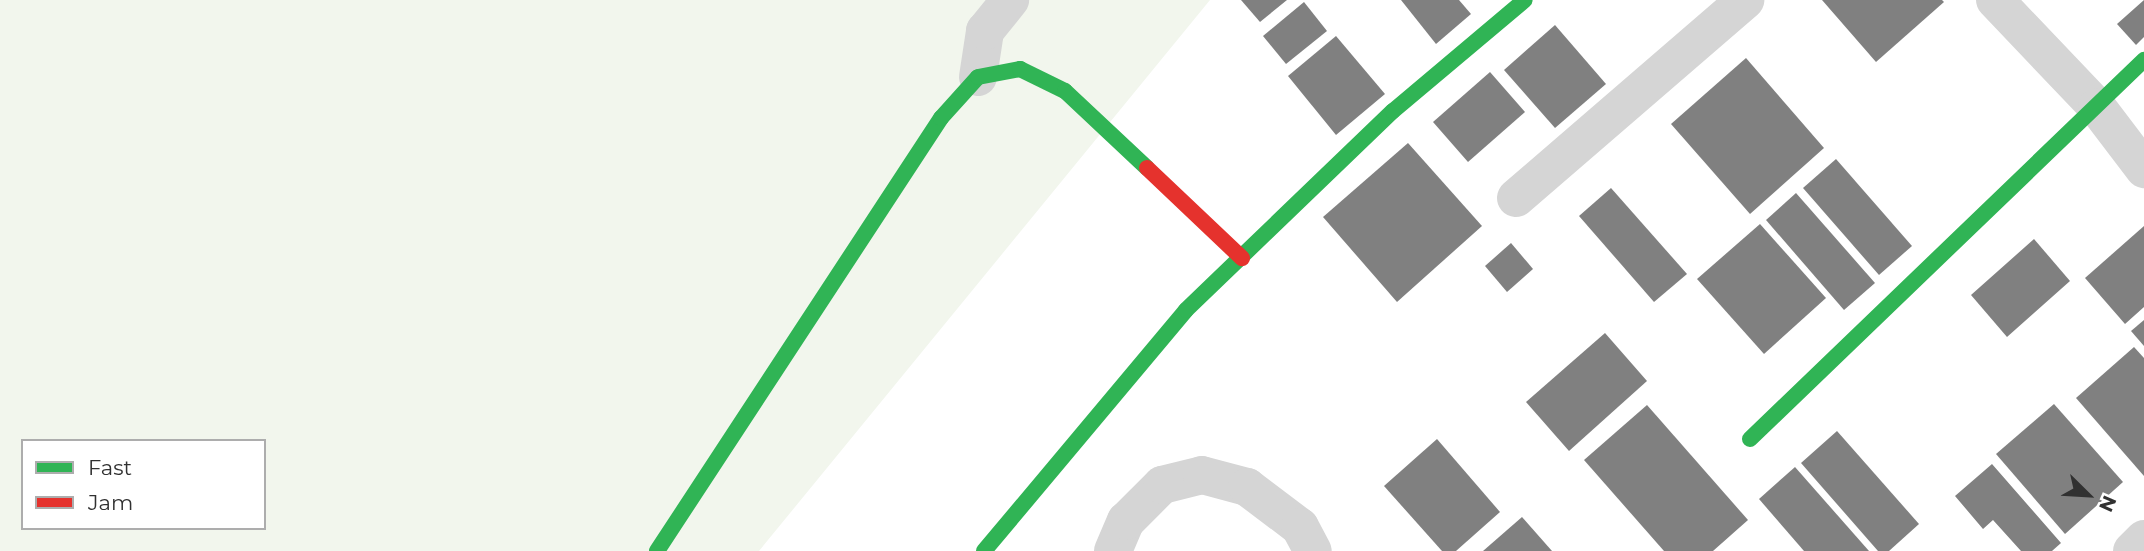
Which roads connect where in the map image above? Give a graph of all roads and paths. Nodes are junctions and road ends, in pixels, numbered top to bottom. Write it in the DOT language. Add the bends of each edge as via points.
graph roads {
  1 [pos="1010,0"];
  2 [pos="1525,0"];
  3 [pos="1745,0"];
  4 [pos="1995,0"];
  5 [pos="2144,60"];
  6 [pos="978,77"];
  7 [pos="2097,107"];
  8 [pos="2144,169"];
  9 [pos="1516,198"];
  10 [pos="1242,258"];
  11 [pos="1750,439"];
  12 [pos="2144,539"];
  13 [pos="657,551"];
  14 [pos="984,551"];
  15 [pos="1113,551"];
  16 [pos="1313,551"];
  17 [pos="2132,551"];
  1 -- 6 [label="street" via="985,31"];
  2 -- 10 [label="street" via="1393,111"];
  3 -- 9 [label="street"];
  4 -- 7 [label="street"];
  5 -- 7 [label="street"];
  6 -- 10 [label="street" via="1020,69 1065,91"];
  6 -- 13 [label="street" via="941,118"];
  7 -- 8 [label="street"];
  7 -- 11 [label="street"];
  10 -- 14 [label="street" via="1186,310"];
  12 -- 17 [label="street"];
  15 -- 16 [label="street" via="1126,521 1162,485 1202,475 1247,487 1300,527"];
}
